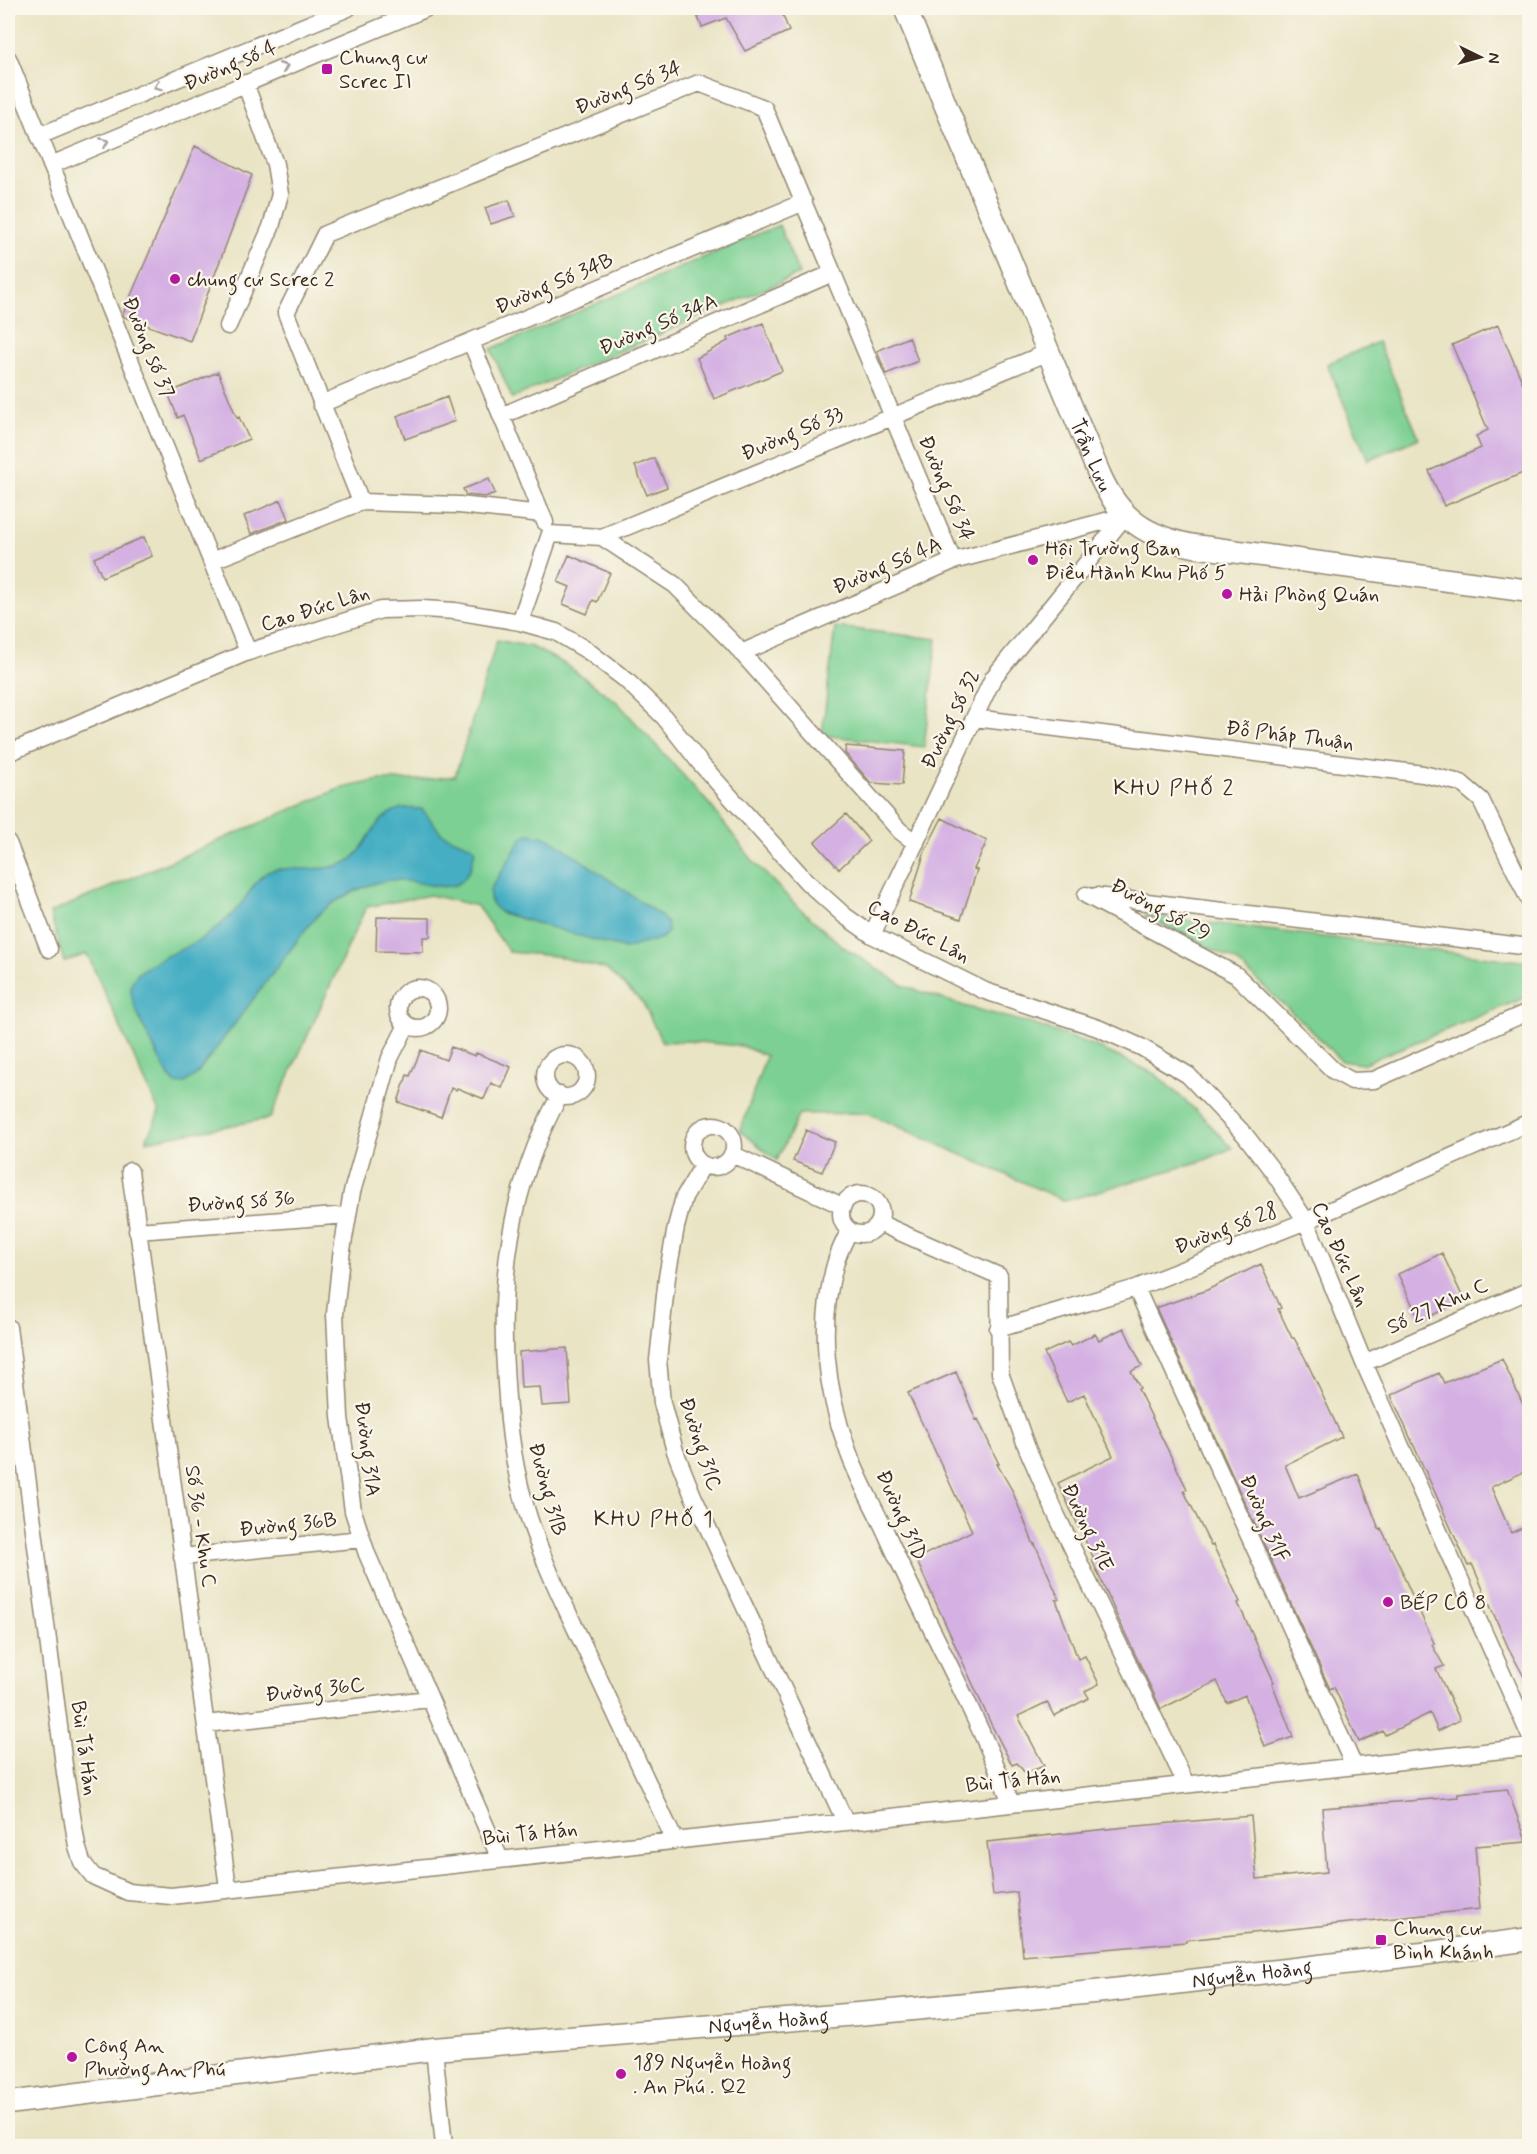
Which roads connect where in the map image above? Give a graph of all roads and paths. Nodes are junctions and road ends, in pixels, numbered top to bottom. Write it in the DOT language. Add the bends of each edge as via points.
graph roads {
  1 [pos="348,8"];
  2 [pos="427,8"];
  3 [pos="905,8"];
  4 [pos="8,58"];
  5 [pos="244,83"];
  6 [pos="39,136"];
  7 [pos="51,165"];
  8 [pos="804,202"];
  9 [pos="833,273"];
  10 [pos="228,327"];
  11 [pos="471,342"];
  12 [pos="1048,352"];
  13 [pos="321,404"];
  14 [pos="892,415"];
  15 [pos="501,416"];
  16 [pos="362,502"];
  17 [pos="542,514"];
  18 [pos="1125,516"];
  19 [pos="550,534"];
  20 [pos="603,537"];
  21 [pos="211,561"];
  22 [pos="954,561"];
  23 [pos="1530,591"];
  24 [pos="520,622"];
  25 [pos="248,652"];
  26 [pos="741,653"];
  27 [pos="975,718"];
  28 [pos="8,753"];
  29 [pos="8,843"];
  30 [pos="916,843"];
  31 [pos="1530,902"];
  32 [pos="872,935"];
  33 [pos="1530,947"];
  34 [pos="50,949"];
  35 [pos="1530,1011"];
  36 [pos="407,1025"];
  37 [pos="560,1095"];
  38 [pos="1530,1122"];
  39 [pos="732,1154"];
  40 [pos="703,1165"];
  41 [pos="130,1171"];
  42 [pos="842,1206"];
  43 [pos="348,1215"];
  44 [pos="1306,1221"];
  45 [pos="879,1223"];
  46 [pos="137,1231"];
  47 [pos="849,1232"];
  48 [pos="1136,1288"];
  49 [pos="1528,1296"];
  50 [pos="8,1328"];
  51 [pos="998,1329"];
  52 [pos="1364,1363"];
  53 [pos="362,1539"];
  54 [pos="182,1557"];
  55 [pos="429,1699"];
  56 [pos="206,1724"];
  57 [pos="1530,1736"];
  58 [pos="1530,1747"];
  59 [pos="1354,1766"];
  60 [pos="1186,1784"];
  61 [pos="1011,1803"];
  62 [pos="845,1821"];
  63 [pos="674,1839"];
  64 [pos="500,1859"];
  65 [pos="228,1888"];
  66 [pos="1530,1939"];
  67 [pos="434,2049"];
  68 [pos="8,2103"];
  69 [pos="444,2146"];
  1 -- 6 [label="street, Đường số 4, one-way"];
  5 -- 2 [label="street, Đường số 4, one-way"];
  3 -- 12 [label="street, Trần Lựu"];
  4 -- 6 [label="street, Đường số 37"];
  7 -- 5 [label="street, Đường số 4, one-way"];
  5 -- 10 [label="street" via="276,164 280,194 271,227"];
  6 -- 7 [label="street, Đường số 37"];
  7 -- 21 [label="street, Đường số 37"];
  8 -- 9 [label="street, Đường Số 34"];
  8 -- 11 [label="street, Đường Số 34B"];
  8 -- 13 [label="street, Đường Số 34" via="764,108 699,83 325,234 286,313"];
  9 -- 14 [label="street, Đường Số 34"];
  9 -- 15 [label="street, Đường Số 34A"];
  11 -- 13 [label="street, Đường Số 34B"];
  11 -- 15 [label="street"];
  12 -- 14 [label="street, Đường Số 33"];
  12 -- 18 [label="street, Trần Lựu" via="1106,490"];
  13 -- 16 [label="street, Đường Số 34"];
  14 -- 20 [label="street, Đường Số 33"];
  14 -- 22 [label="street, Đường Số 34"];
  15 -- 17 [label="street"];
  16 -- 17 [label="street" via="459,505"];
  16 -- 21 [label="street"];
  17 -- 19 [label="street"];
  18 -- 22 [label="street, Đường Số 4A"];
  18 -- 23 [label="street, Trần Lựu" via="1149,532 1185,544"];
  18 -- 27 [label="street, Đường số 32" via="993,678"];
  19 -- 20 [label="street, Đường Số 33"];
  19 -- 24 [label="street"];
  20 -- 26 [label="street" via="675,585"];
  21 -- 25 [label="street, Đường số 37"];
  22 -- 26 [label="street, Đường Số 4A"];
  24 -- 25 [label="street, Cao Đức Lân" via="455,611 381,610"];
  24 -- 32 [label="street, Cao Đức Lân" via="556,632 626,680 664,717 806,881"];
  25 -- 28 [label="street, Cao Đức Lân"];
  26 -- 30 [label="street" via="900,831"];
  27 -- 30 [label="street, Đường số 32"];
  27 -- 31 [label="street, Đỗ Pháp Thuận" via="1423,774 1461,783 1481,800"];
  29 -- 34 [label="street"];
  30 -- 32 [label="street, Đường số 32"];
  32 -- 44 [label="street, Cao Đức Lân" via="985,991 1098,1028 1141,1047 1188,1076 1245,1135"];
  33 -- 35 [label="street, Đường số 29" via="1086,895 1236,975 1334,1071 1352,1081 1374,1080"];
  36 -- 43 [label="street, Đường 31A" via="390,1058"];
  37 -- 63 [label="street, Đường 31B" via="526,1168 504,1274 503,1352 513,1462 547,1568"];
  38 -- 44 [label="street, Đường số 28"];
  39 -- 40 [label="street" via="717,1167"];
  39 -- 40 [label="street" via="733,1140 725,1128 705,1126 692,1142 693,1155"];
  39 -- 42 [label="street"];
  40 -- 62 [label="street, Đường 31C" via="684,1197 667,1277 658,1360 662,1403 693,1496"];
  41 -- 46 [label="street, Số 36 - Khu C"];
  42 -- 45 [label="street" via="850,1196 869,1196 881,1210"];
  42 -- 47 [label="street" via="841,1220"];
  43 -- 46 [label="street, Đường số 36"];
  43 -- 53 [label="street, Đường 31A" via="335,1314 336,1356 347,1470"];
  44 -- 48 [label="street, Đường số 28"];
  44 -- 52 [label="street, Cao Đức Lân"];
  45 -- 47 [label="street" via="869,1233"];
  45 -- 51 [label="street, Đường 31E" via="999,1276"];
  46 -- 54 [label="street, Số 36 - Khu C"];
  47 -- 61 [label="street, Đường 31D" via="835,1262 825,1324 830,1387 839,1422 847,1449 991,1751"];
  48 -- 51 [label="street, Đường số 28"];
  48 -- 59 [label="street, Đường 31F"];
  49 -- 52 [label="street, Số 27 Khu C"];
  50 -- 65 [label="street, Bùi Tá Hán" via="65,1773 82,1863 93,1876 128,1892 171,1896"];
  51 -- 60 [label="street, Đường 31E" via="1000,1373 1027,1448"];
  52 -- 57 [label="street, Cao Đức Lân"];
  53 -- 54 [label="street, Đường 36B"];
  53 -- 55 [label="street, Đường 31A"];
  54 -- 56 [label="street, Số 36 - Khu C"];
  55 -- 56 [label="street, Đường 36C"];
  55 -- 64 [label="street, Đường 31A"];
  56 -- 65 [label="street, Số 36 - Khu C"];
  58 -- 59 [label="street, Bùi Tá Hán"];
  59 -- 60 [label="street, Bùi Tá Hán"];
  60 -- 61 [label="street, Bùi Tá Hán"];
  61 -- 62 [label="street, Bùi Tá Hán"];
  62 -- 63 [label="street, Bùi Tá Hán"];
  63 -- 64 [label="street, Bùi Tá Hán"];
  64 -- 65 [label="street, Bùi Tá Hán"];
  66 -- 67 [label="street, Nguyễn Hoàng" via="1104,1991"];
  67 -- 68 [label="street, Nguyễn Hoàng"];
  67 -- 69 [label="street"];
}
